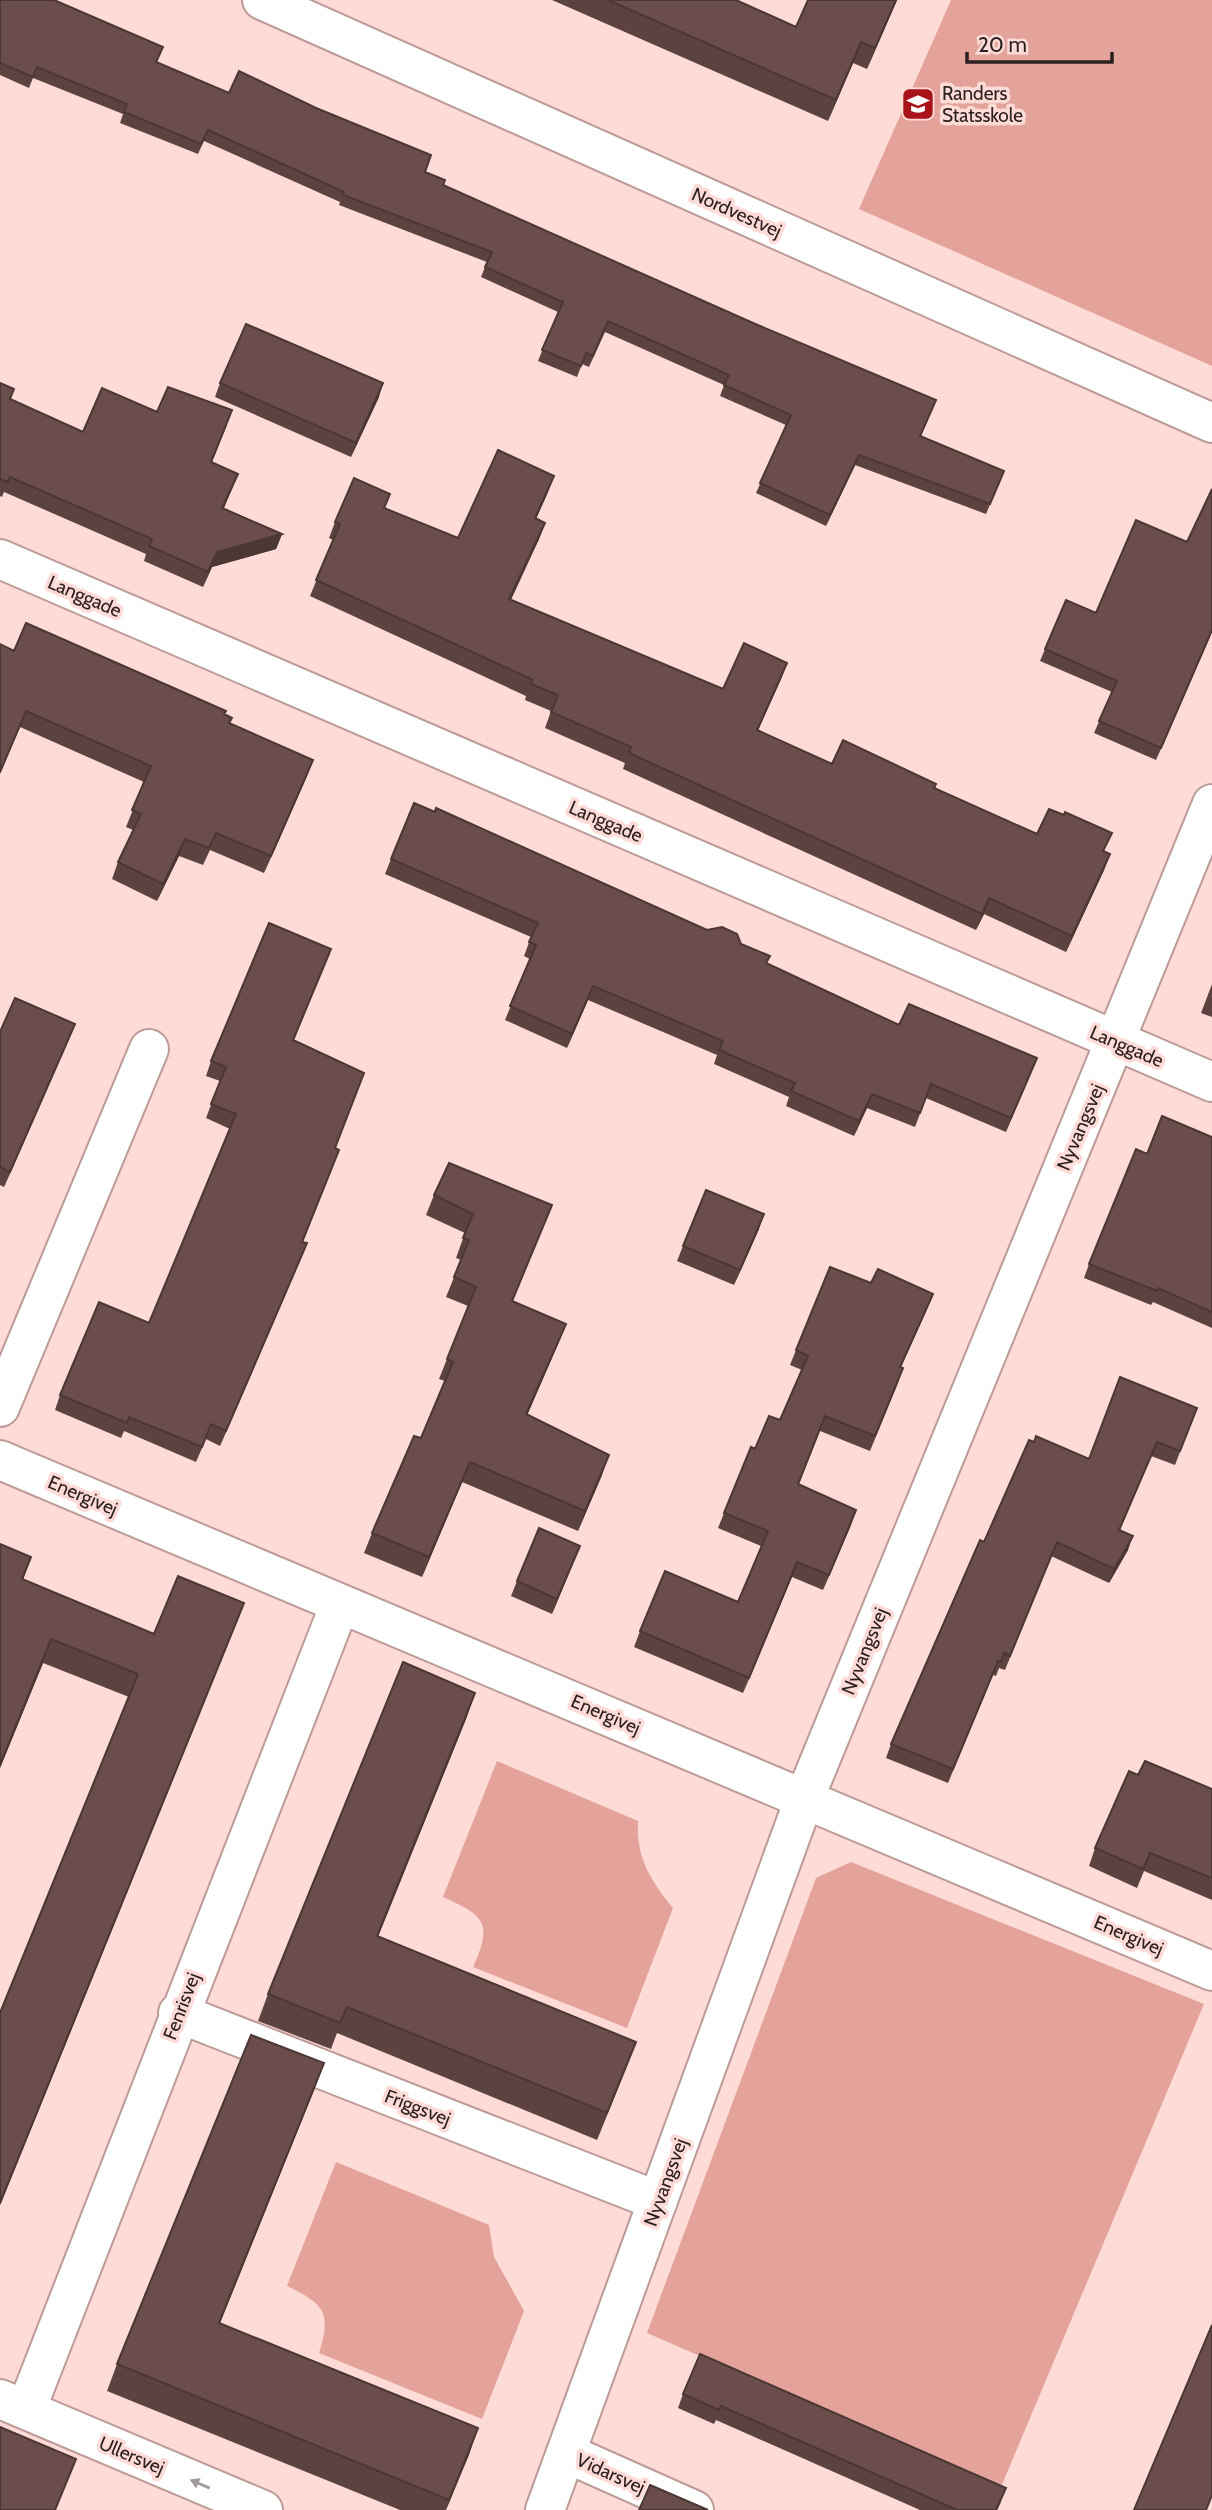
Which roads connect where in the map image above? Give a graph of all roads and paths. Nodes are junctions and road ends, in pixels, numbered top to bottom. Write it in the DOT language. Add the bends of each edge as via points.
graph roads {
  1 [pos="262,0"];
  2 [pos="1212,424"];
  3 [pos="0,559"];
  4 [pos="1212,804"];
  5 [pos="1116,1041"];
  6 [pos="149,1049"];
  7 [pos="1212,1083"];
  8 [pos="0,1407"];
  9 [pos="0,1460"];
  10 [pos="340,1604"];
  11 [pos="805,1797"];
  12 [pos="1212,1971"];
  13 [pos="178,2013"];
  14 [pos="658,2201"];
  15 [pos="13,2405"];
  16 [pos="566,2453"];
  17 [pos="263,2510"];
  18 [pos="545,2510"];
  19 [pos="694,2510"];
  1 -- 2 [label="street, Nordvestvej"];
  3 -- 5 [label="street, Langgade"];
  4 -- 5 [label="street, Nyvangsvej"];
  5 -- 7 [label="street, Langgade"];
  5 -- 11 [label="street, Nyvangsvej"];
  6 -- 8 [label="street"];
  9 -- 10 [label="street, Energivej"];
  10 -- 11 [label="street, Energivej"];
  10 -- 13 [label="street, Fenrisvej"];
  11 -- 12 [label="street, Energivej"];
  11 -- 14 [label="street, Nyvangsvej"];
  13 -- 14 [label="street, Friggsvej"];
  13 -- 15 [label="street, Fenrisvej"];
  14 -- 16 [label="street, Nyvangsvej"];
  17 -- 15 [label="street, Ullersvej, one-way"];
  16 -- 18 [label="street, Nyvangsvej"];
  16 -- 19 [label="street, Vidarsvej"];
}
